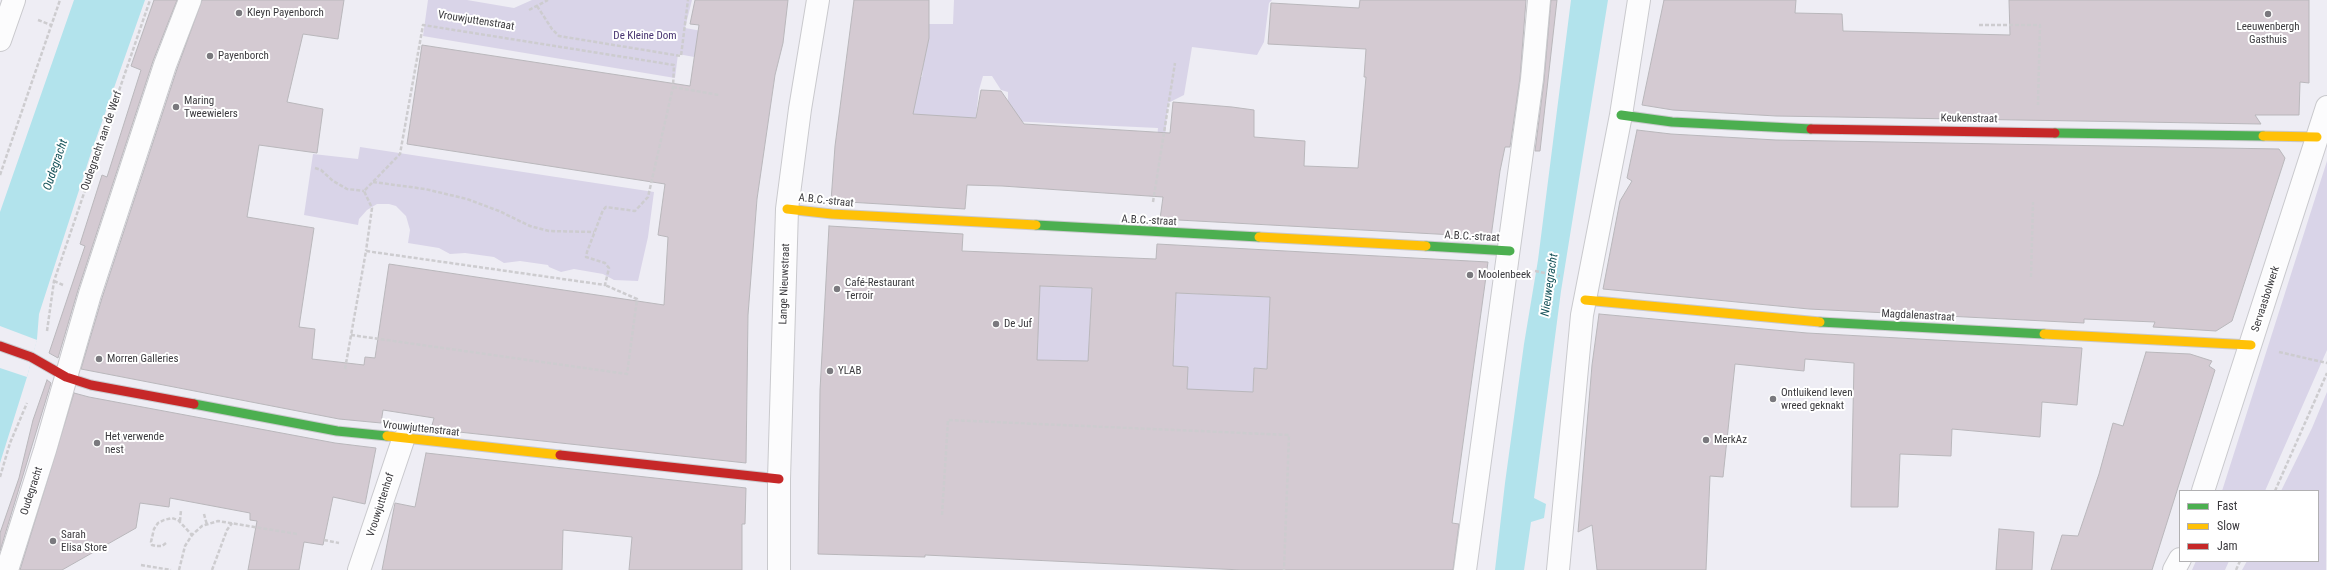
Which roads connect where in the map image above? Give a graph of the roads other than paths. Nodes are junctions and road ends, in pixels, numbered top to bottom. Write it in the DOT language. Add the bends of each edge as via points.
graph roads {
  1 [pos="14,0"];
  2 [pos="190,0"];
  3 [pos="818,0"];
  4 [pos="1539,0"];
  5 [pos="1639,0"];
  6 [pos="0,40"];
  7 [pos="2327,107"];
  8 [pos="1621,115"];
  9 [pos="2317,137"];
  10 [pos="787,209"];
  11 [pos="1510,251"];
  12 [pos="1585,300"];
  13 [pos="2251,345"];
  14 [pos="0,346"];
  15 [pos="66,378"];
  16 [pos="403,440"];
  17 [pos="778,479"];
  18 [pos="2203,490"];
  19 [pos="2179,561"];
  20 [pos="7,570"];
  21 [pos="359,570"];
  22 [pos="778,570"];
  23 [pos="1465,570"];
  24 [pos="1558,570"];
  25 [pos="2174,570"];
  1 -- 6 [label="street"];
  2 -- 15 [label="street, Oudegracht" via="162,73 90,294"];
  3 -- 10 [label="street, Lange Nieuwstraat"];
  4 -- 11 [label="street" via="1532,79"];
  5 -- 8 [label="street"];
  7 -- 9 [label="street, Servaasbolwerk"];
  8 -- 9 [label="street, Keukenstraat" via="1672,122 1776,128"];
  8 -- 12 [label="street"];
  9 -- 13 [label="street, Servaasbolwerk"];
  10 -- 11 [label="street, A.B.C.-straat" via="832,214 1150,233"];
  10 -- 17 [label="street, Lange Nieuwstraat"];
  11 -- 23 [label="street"];
  12 -- 13 [label="street, Magdalenastraat" via="1808,321"];
  12 -- 24 [label="street" via="1575,374"];
  13 -- 18 [label="street, Servaasbolwerk"];
  14 -- 15 [label="street, Vrouwjuttenstraat" via="32,358"];
  15 -- 16 [label="street, Vrouwjuttenstraat" via="91,385 329,430"];
  15 -- 20 [label="street, Oudegracht"];
  16 -- 17 [label="street, Vrouwjuttenstraat"];
  16 -- 21 [label="street, Vrouwjuttenhof"];
  17 -- 22 [label="street, Lange Nieuwstraat"];
  19 -- 25 [label="street"];
}
